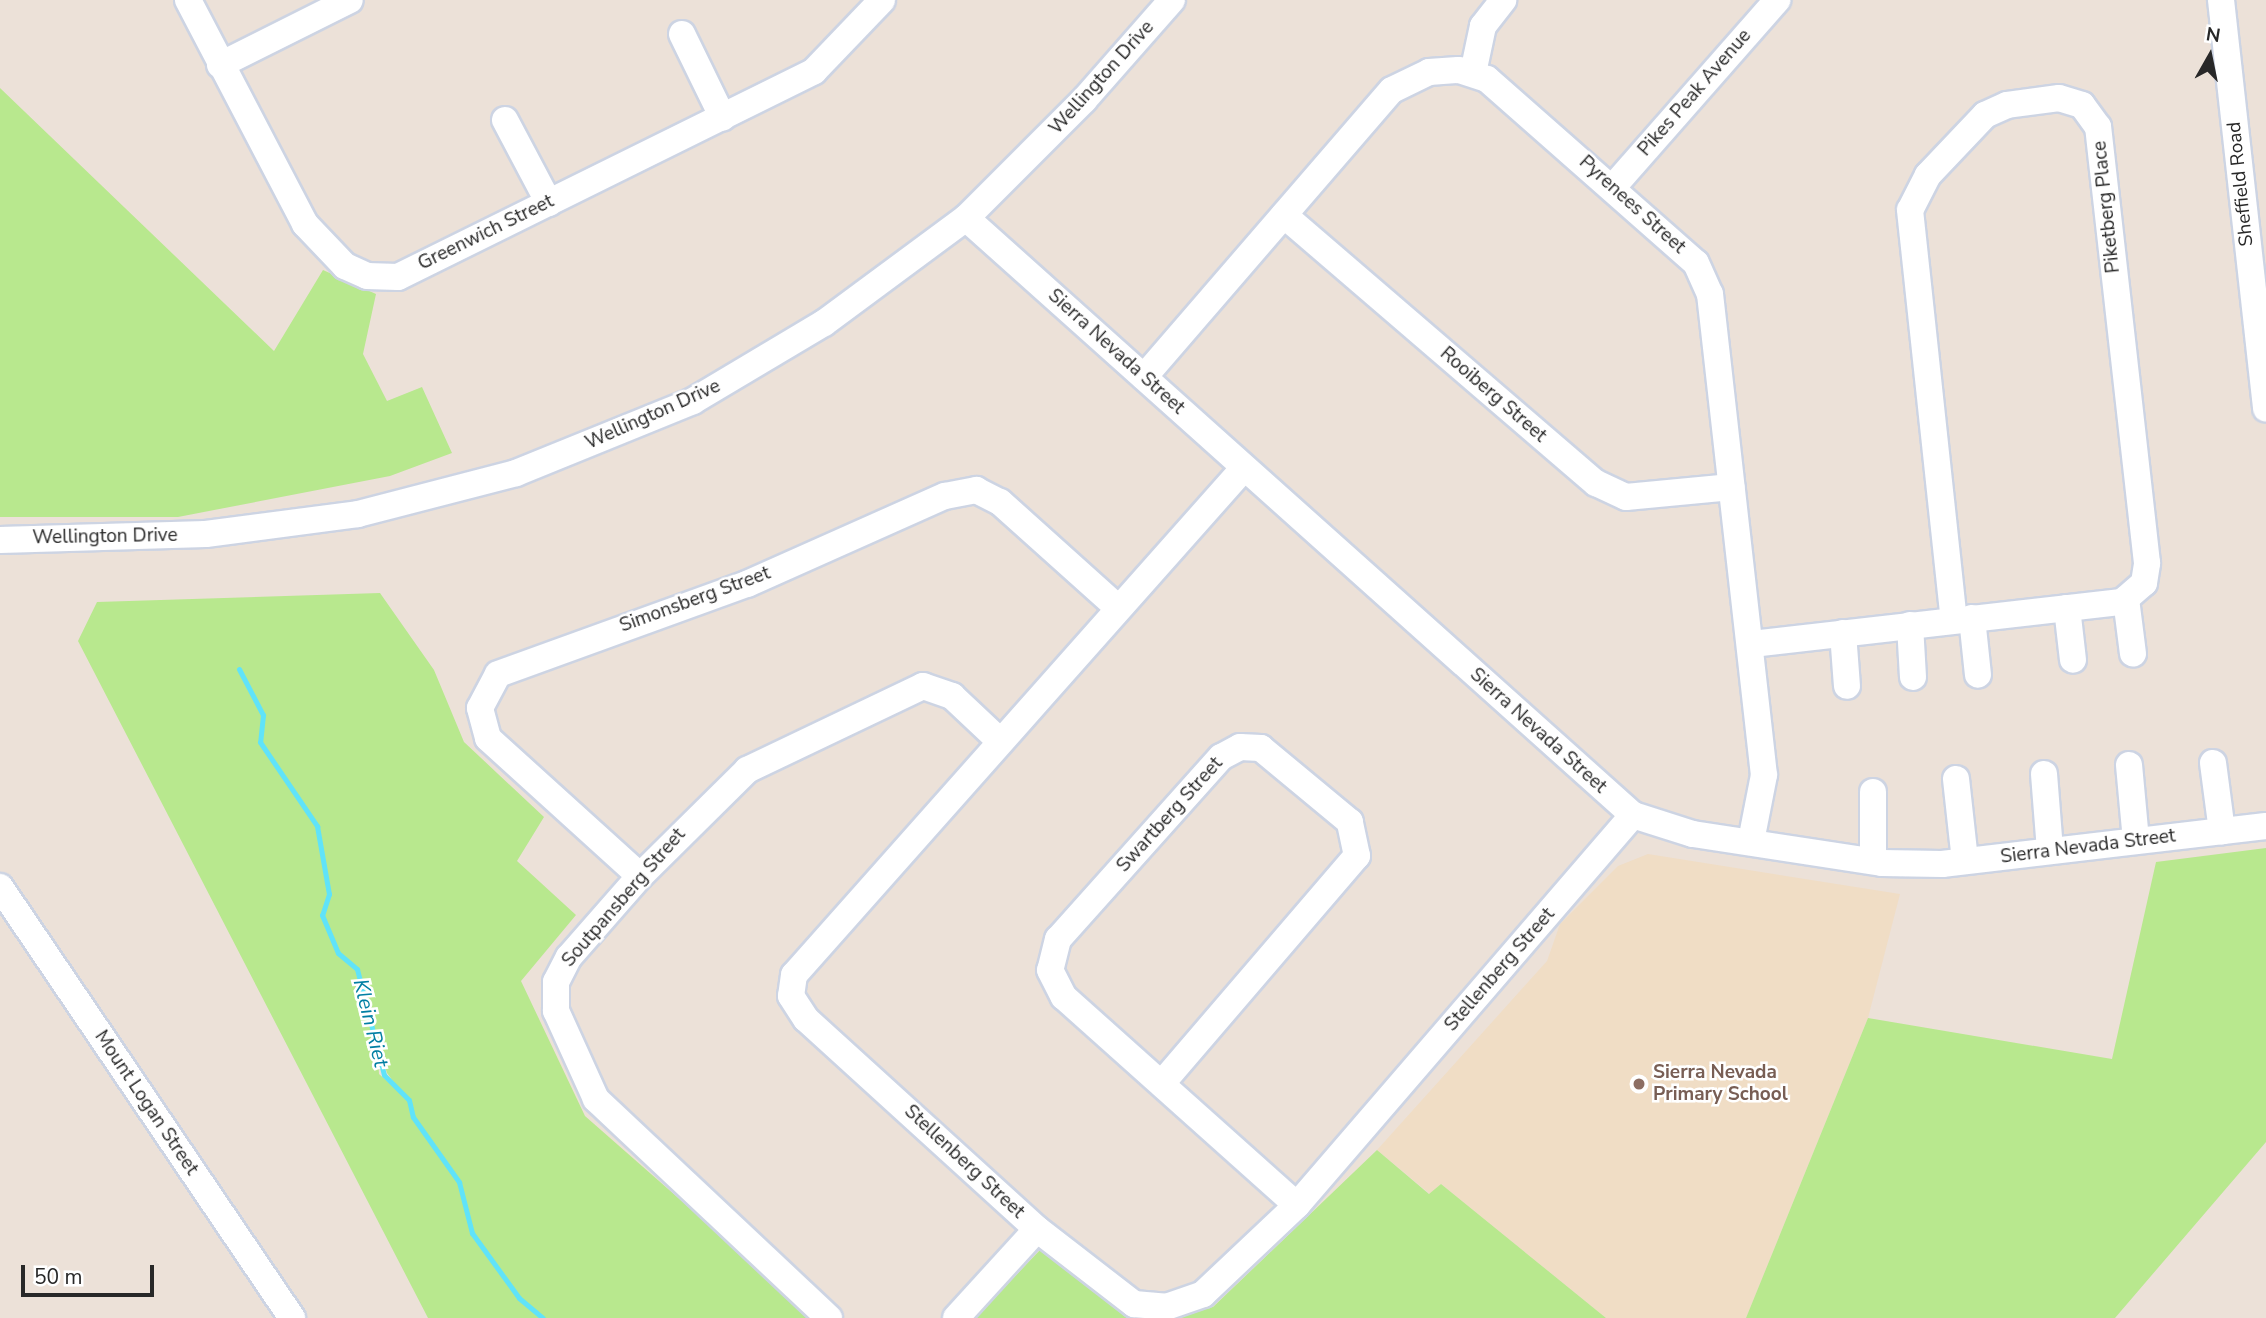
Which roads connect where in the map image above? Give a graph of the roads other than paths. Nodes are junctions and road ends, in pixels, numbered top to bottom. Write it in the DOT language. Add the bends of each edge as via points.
graph roads {
  1 [pos="188,0"];
  2 [pos="350,0"];
  3 [pos="882,0"];
  4 [pos="1172,0"];
  5 [pos="1503,0"];
  6 [pos="1777,0"];
  7 [pos="2221,0"];
  8 [pos="682,34"];
  9 [pos="220,65"];
  10 [pos="1473,74"];
  11 [pos="723,118"];
  12 [pos="505,120"];
  13 [pos="1613,187"];
  14 [pos="549,202"];
  15 [pos="1284,215"];
  16 [pos="966,218"];
  17 [pos="2256,221"];
  18 [pos="1144,377"];
  19 [pos="2266,409"];
  20 [pos="1243,469"];
  21 [pos="1732,487"];
  22 [pos="0,540"];
  23 [pos="2126,599"];
  24 [pos="1117,607"];
  25 [pos="2067,607"];
  26 [pos="1963,619"];
  27 [pos="1910,625"];
  28 [pos="1843,633"];
  29 [pos="1752,644"];
  30 [pos="2133,654"];
  31 [pos="2073,660"];
  32 [pos="1978,675"];
  33 [pos="1913,677"];
  34 [pos="1847,686"];
  35 [pos="1000,741"];
  36 [pos="2213,762"];
  37 [pos="2129,765"];
  38 [pos="2044,774"];
  39 [pos="1956,779"];
  40 [pos="1873,792"];
  41 [pos="1633,815"];
  42 [pos="2266,826"];
  43 [pos="2222,831"];
  44 [pos="1751,841"];
  45 [pos="2136,841"];
  46 [pos="2050,851"];
  47 [pos="1873,861"];
  48 [pos="1965,861"];
  49 [pos="640,876"];
  50 [pos="0,887"];
  51 [pos="1163,1082"];
  52 [pos="1297,1205"];
  53 [pos="1037,1230"];
  54 [pos="292,1318"];
  55 [pos="829,1318"];
  56 [pos="956,1318"];
  1 -- 9 [label="street, Greenwich Street"];
  2 -- 9 [label="street"];
  3 -- 11 [label="street, Greenwich Street" via="832,58"];
  4 -- 16 [label="street, Wellington Drive" via="1084,100"];
  5 -- 10 [label="street" via="1483,26"];
  6 -- 13 [label="street, Pikes Peak Avenue"];
  7 -- 17 [label="street, Sheffield Road"];
  8 -- 11 [label="street"];
  9 -- 14 [label="street, Greenwich Street" via="305,224 345,266 367,276 398,277"];
  10 -- 13 [label="street, Pyrenees Street"];
  10 -- 15 [label="street" via="1409,77"];
  11 -- 14 [label="street, Greenwich Street"];
  12 -- 14 [label="street"];
  13 -- 21 [label="street, Pyrenees Street" via="1696,263 1710,294"];
  15 -- 18 [label="street"];
  15 -- 21 [label="street, Rooiberg Street" via="1611,492 1646,497"];
  16 -- 18 [label="street, Sierra Nevada Street"];
  16 -- 22 [label="street, Wellington Drive" via="865,296 744,372 630,429 516,472 414,502 256,529"];
  17 -- 19 [label="street, Sheffield Road"];
  18 -- 20 [label="street, Sierra Nevada Street"];
  20 -- 24 [label="street, Stellenberg Street"];
  20 -- 41 [label="street, Sierra Nevada Street"];
  21 -- 29 [label="street, Pyrenees Street"];
  23 -- 25 [label="street"];
  23 -- 26 [label="street, Piketberg Place" via="2144,583 2147,563 2098,127 2082,105 2033,101 1985,115 1928,175 1910,210"];
  23 -- 30 [label="street"];
  24 -- 35 [label="street, Stellenberg Street"];
  24 -- 49 [label="street, Simonsberg Street" via="1000,502 976,490 945,496 747,584 498,674 480,708 488,738"];
  25 -- 26 [label="street"];
  25 -- 31 [label="street"];
  26 -- 27 [label="street"];
  26 -- 32 [label="street, Piketberg Place"];
  27 -- 28 [label="street"];
  27 -- 33 [label="street"];
  28 -- 29 [label="street"];
  28 -- 34 [label="street"];
  29 -- 44 [label="street, Pyrenees Street" via="1765,791"];
  35 -- 49 [label="street, Soutpansberg Street" via="939,688 905,690 733,780"];
  35 -- 53 [label="street, Stellenberg Street" via="808,951 796,967 791,996 806,1019"];
  36 -- 43 [label="street"];
  37 -- 45 [label="street"];
  38 -- 46 [label="street"];
  39 -- 48 [label="street"];
  40 -- 47 [label="street"];
  41 -- 44 [label="street, Sierra Nevada Street" via="1693,834"];
  41 -- 52 [label="street, Stellenberg Street"];
  42 -- 43 [label="street, Sierra Nevada Street"];
  43 -- 45 [label="street, Sierra Nevada Street"];
  44 -- 47 [label="street, Sierra Nevada Street"];
  45 -- 46 [label="street, Sierra Nevada Street"];
  46 -- 48 [label="street, Sierra Nevada Street"];
  47 -- 48 [label="street, Sierra Nevada Street"];
  49 -- 55 [label="street, Soutpansberg Street" via="569,957 556,982 556,1011 586,1082 611,1115"];
  50 -- 54 [label="street, Mount Logan Street"];
  51 -- 51 [label="street, Swartberg Street" via="1357,856 1350,822 1261,748 1240,747 1221,757 1054,946 1051,970 1063,997"];
  51 -- 52 [label="street, Swartberg Street"];
  52 -- 53 [label="street, Stellenberg Street" via="1203,1294 1166,1307 1125,1300"];
  53 -- 56 [label="street"];
}
